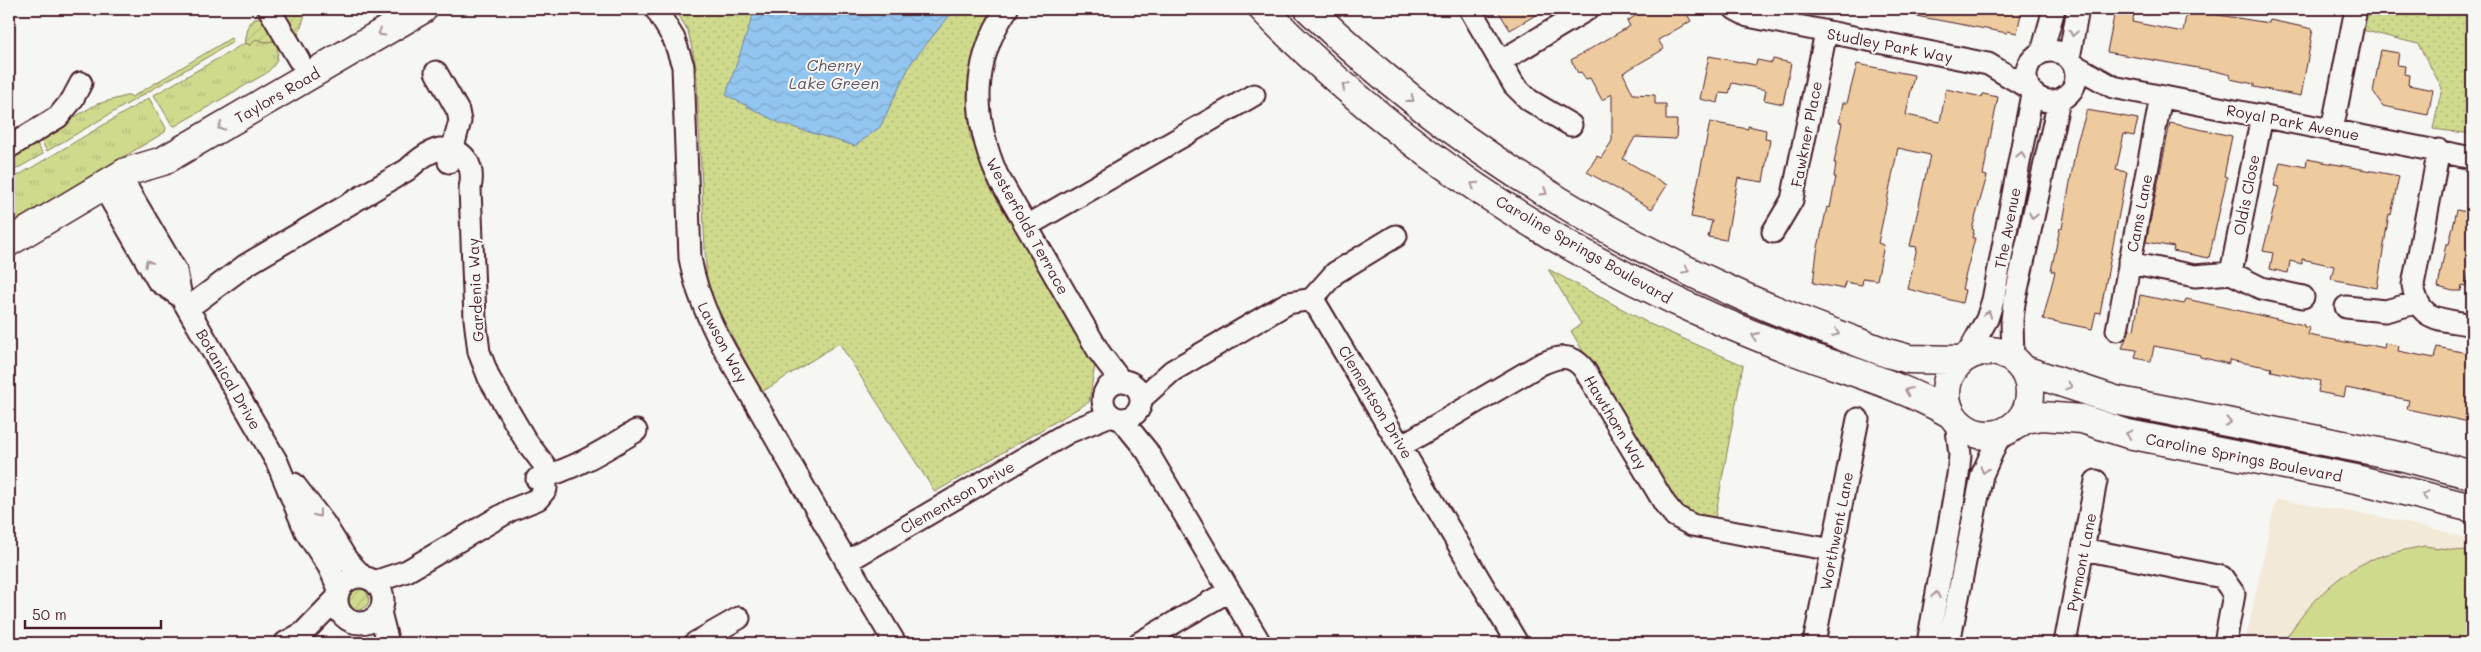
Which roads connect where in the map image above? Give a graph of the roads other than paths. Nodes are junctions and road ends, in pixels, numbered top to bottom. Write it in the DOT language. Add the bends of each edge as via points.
graph roads {
  1 [pos="269,9"];
  2 [pos="386,9"];
  3 [pos="423,9"];
  4 [pos="656,9"];
  5 [pos="1007,9"];
  6 [pos="1263,9"];
  7 [pos="1309,9"];
  8 [pos="1470,9"];
  9 [pos="1588,9"];
  10 [pos="1735,9"];
  11 [pos="2054,9"];
  12 [pos="2078,9"];
  13 [pos="2356,9"];
  14 [pos="1826,32"];
  15 [pos="2038,54"];
  16 [pos="1501,61"];
  17 [pos="2071,61"];
  18 [pos="1988,64"];
  19 [pos="304,68"];
  20 [pos="436,72"];
  21 [pos="81,83"];
  22 [pos="2113,87"];
  23 [pos="2030,91"];
  24 [pos="1254,95"];
  25 [pos="2064,97"];
  26 [pos="2161,97"];
  27 [pos="2262,116"];
  28 [pos="1571,125"];
  29 [pos="2332,130"];
  30 [pos="9,147"];
  31 [pos="2439,150"];
  32 [pos="451,156"];
  33 [pos="2472,158"];
  34 [pos="116,178"];
  35 [pos="1027,226"];
  36 [pos="1773,232"];
  37 [pos="1396,236"];
  38 [pos="9,242"];
  39 [pos="2129,263"];
  40 [pos="2231,273"];
  41 [pos="2304,297"];
  42 [pos="1310,301"];
  43 [pos="184,302"];
  44 [pos="2416,303"];
  45 [pos="2346,307"];
  46 [pos="2472,325"];
  47 [pos="2117,330"];
  48 [pos="1964,359"];
  49 [pos="2018,365"];
  50 [pos="1122,400"];
  51 [pos="1858,418"];
  52 [pos="1953,418"];
  53 [pos="2013,427"];
  54 [pos="636,431"];
  55 [pos="1402,446"];
  56 [pos="277,462"];
  57 [pos="2472,475"];
  58 [pos="542,477"];
  59 [pos="2096,481"];
  60 [pos="2472,508"];
  61 [pos="2083,549"];
  62 [pos="1833,550"];
  63 [pos="846,562"];
  64 [pos="1229,591"];
  65 [pos="375,593"];
  66 [pos="338,594"];
  67 [pos="739,618"];
  68 [pos="353,622"];
  69 [pos="294,638"];
  70 [pos="378,643"];
  71 [pos="388,643"];
  72 [pos="695,643"];
  73 [pos="895,643"];
  74 [pos="1139,643"];
  75 [pos="1260,643"];
  76 [pos="1517,643"];
  77 [pos="1814,643"];
  78 [pos="1928,643"];
  79 [pos="1948,643"];
  80 [pos="2065,643"];
  81 [pos="2226,643"];
  1 -- 19 [label="street"];
  2 -- 19 [label="main road, Taylors Road"];
  3 -- 19 [label="main road, Taylors Road, one-way"];
  4 -- 63 [label="street, Lawson Way" via="674,39 683,66 690,258 695,286 708,318"];
  5 -- 35 [label="street, Westerfolds Terrace" via="990,39 983,61 979,120 997,175"];
  52 -- 6 [label="main road, Caroline Springs Boulevard, one-way" via="1890,383 1765,340 1675,301 1524,217 1394,127"];
  7 -- 48 [label="main road, Caroline Springs Boulevard, one-way" via="1396,87 1446,126 1499,164 1615,233 1730,291 1887,353 1909,359"];
  8 -- 16 [label="street"];
  9 -- 16 [label="street"];
  10 -- 14 [label="street, Studley Park Way" via="1748,16"];
  11 -- 15 [label="street"];
  12 -- 17 [label="street, one-way"];
  13 -- 29 [label="street"];
  14 -- 18 [label="street, Studley Park Way"];
  14 -- 36 [label="street, Fawkner Place" via="1792,200"];
  15 -- 17 [label="street" via="2056,51"];
  15 -- 18 [label="street, Studley Park Way"];
  15 -- 23 [label="street" via="2026,71"];
  16 -- 28 [label="street" via="1514,85 1528,100"];
  17 -- 22 [label="street, Royal Park Avenue"];
  17 -- 25 [label="street" via="2076,80"];
  18 -- 23 [label="street, Studley Park Way"];
  19 -- 34 [label="main road, Taylors Road" via="159,142"];
  20 -- 32 [label="street" via="458,111 460,121"];
  21 -- 30 [label="street" via="58,117"];
  22 -- 25 [label="street, Royal Park Avenue"];
  22 -- 26 [label="street, Royal Park Avenue"];
  23 -- 25 [label="street" via="2045,101"];
  48 -- 23 [label="street, The Avenue, one-way" via="1987,318 1993,300"];
  24 -- 35 [label="street"];
  25 -- 49 [label="street, The Avenue, one-way" via="2014,303 2012,320"];
  26 -- 27 [label="street, Royal Park Avenue"];
  26 -- 39 [label="street, Cams Lane"];
  27 -- 29 [label="street, Royal Park Avenue"];
  27 -- 40 [label="street, Oldis Close"];
  29 -- 31 [label="street, Royal Park Avenue"];
  31 -- 33 [label="street, Royal Park Avenue"];
  31 -- 44 [label="street" via="2413,286"];
  32 -- 43 [label="street" via="440,150 430,153 407,170"];
  32 -- 58 [label="street, Gardenia Way" via="458,152 470,165 473,175 470,188 474,319 479,352 489,378 526,441 540,458"];
  34 -- 38 [label="main road, Taylors Road"];
  34 -- 43 [label="street, Botanical Drive" via="158,281"];
  35 -- 50 [label="street, Westerfolds Terrace" via="1100,352"];
  37 -- 42 [label="street" via="1335,272"];
  39 -- 40 [label="street" via="2195,276"];
  39 -- 47 [label="street, Cams Lane"];
  40 -- 41 [label="street" via="2260,288"];
  42 -- 50 [label="street, Clementson Drive" via="1288,303"];
  42 -- 55 [label="street, Clementson Drive" via="1325,316"];
  43 -- 56 [label="street, Botanical Drive"];
  44 -- 45 [label="street" via="2385,311"];
  44 -- 46 [label="street" via="2426,315"];
  48 -- 49 [label="main road" via="1978,352 1990,351 2002,354"];
  48 -- 52 [label="main road" via="1953,369 1945,391"];
  49 -- 53 [label="main road" via="2028,381 2029,404"];
  49 -- 57 [label="main road, Caroline Springs Boulevard, one-way" via="2115,400 2404,457"];
  50 -- 63 [label="street, Clementson Drive"];
  50 -- 64 [label="street, Westerfolds Terrace" via="1147,451"];
  51 -- 62 [label="street, Worthwent Lane"];
  52 -- 53 [label="main road" via="1967,431 1981,435 1996,435"];
  78 -- 52 [label="street, one-way" via="1958,475 1960,455"];
  60 -- 53 [label="main road, Caroline Springs Boulevard, one-way" via="2356,479 2128,434 2082,419 2042,416 2025,419"];
  53 -- 79 [label="street, one-way" via="1997,441 1982,475"];
  54 -- 58 [label="street" via="587,461"];
  55 -- 62 [label="street, Hawthorn Way" via="1541,364 1558,356 1568,356 1584,369 1675,516 1692,525"];
  55 -- 76 [label="street, Clementson Drive"];
  56 -- 65 [label="street, Botanical Drive, one-way" via="324,522 347,560"];
  56 -- 66 [label="street, Botanical Drive" via="306,532 329,567"];
  58 -- 65 [label="street" via="546,489 542,495 407,571"];
  59 -- 61 [label="street, Pyrmont Lane"];
  61 -- 80 [label="street, Pyrmont Lane"];
  61 -- 81 [label="street" via="2222,577 2234,594"];
  62 -- 77 [label="street, Worthwent Lane"];
  63 -- 73 [label="street, Lawson Way"];
  64 -- 74 [label="street"];
  64 -- 75 [label="street, Westerfolds Terrace"];
  65 -- 66 [label="street" via="349,580"];
  65 -- 68 [label="street" via="371,621"];
  65 -- 71 [label="street, Botanical Drive"];
  66 -- 68 [label="street" via="339,611"];
  66 -- 69 [label="street"];
  67 -- 72 [label="street"];
  68 -- 69 [label="street"];
  68 -- 70 [label="street"];
}
